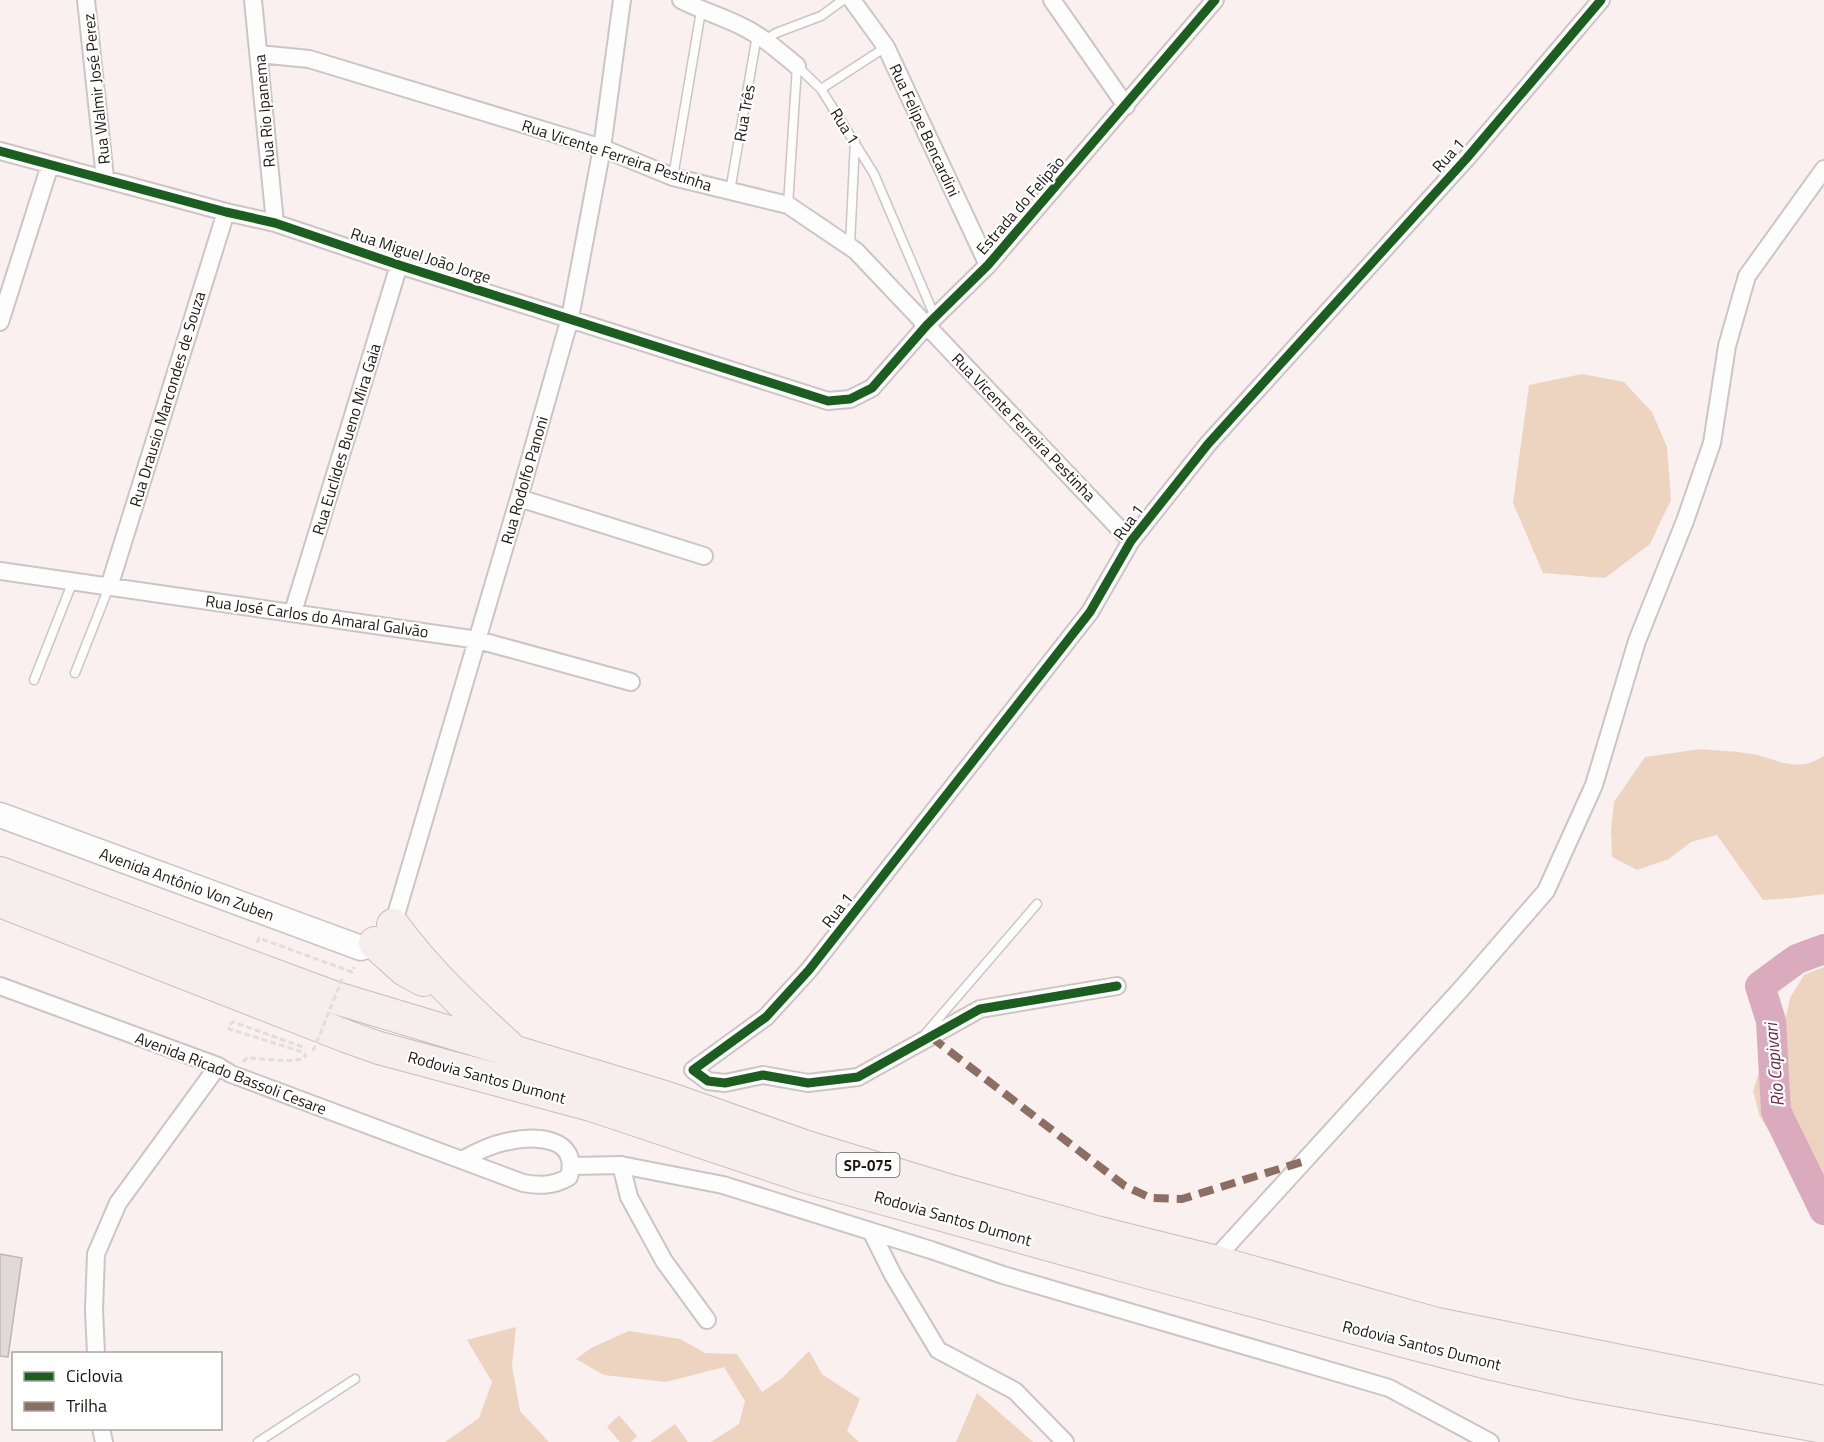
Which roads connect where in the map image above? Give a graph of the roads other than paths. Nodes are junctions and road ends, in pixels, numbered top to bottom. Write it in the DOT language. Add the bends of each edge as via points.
graph roads {
  1 [pos="86,0"];
  2 [pos="253,0"];
  3 [pos="622,0"];
  4 [pos="681,0"];
  5 [pos="843,0"];
  6 [pos="852,0"];
  7 [pos="1052,0"];
  8 [pos="1215,0"];
  9 [pos="1601,0"];
  10 [pos="701,11"];
  11 [pos="761,38"];
  12 [pos="886,47"];
  13 [pos="259,54"];
  14 [pos="797,66"];
  15 [pos="821,89"];
  16 [pos="1126,106"];
  17 [pos="855,141"];
  18 [pos="602,148"];
  19 [pos="0,151"];
  20 [pos="50,165"];
  21 [pos="1824,169"];
  22 [pos="673,177"];
  23 [pos="105,178"];
  24 [pos="730,191"];
  25 [pos="788,205"];
  26 [pos="226,212"];
  27 [pos="275,223"];
  28 [pos="849,245"];
  29 [pos="399,265"];
  30 [pos="988,266"];
  31 [pos="570,318"];
  32 [pos="931,321"];
  33 [pos="0,322"];
  34 [pos="828,401"];
  35 [pos="519,498"];
  36 [pos="1131,541"];
  37 [pos="704,556"];
  38 [pos="0,571"];
  39 [pos="73,581"];
  40 [pos="109,586"];
  41 [pos="293,612"];
  42 [pos="478,640"];
  43 [pos="75,673"];
  44 [pos="34,680"];
  45 [pos="631,682"];
  46 [pos="0,815"];
  47 [pos="0,873"];
  48 [pos="0,901"];
  49 [pos="1037,904"];
  50 [pos="376,939"];
  51 [pos="0,986"];
  52 [pos="1117,986"];
  53 [pos="916,1045"];
  54 [pos="517,1053"];
  55 [pos="224,1070"];
  56 [pos="462,1160"];
  57 [pos="621,1165"];
  58 [pos="572,1166"];
  59 [pos="871,1231"];
  60 [pos="1213,1261"];
  61 [pos="707,1320"];
  62 [pos="96,1352"];
  63 [pos="355,1379"];
  64 [pos="1753,1401"];
  65 [pos="1824,1402"];
  66 [pos="1824,1427"];
  67 [pos="258,1442"];
  68 [pos="1065,1442"];
  69 [pos="1490,1442"];
  1 -- 23 [label="street, Rua Walmir José Perez"];
  2 -- 13 [label="street, Rua Rio Ipanema"];
  3 -- 18 [label="street, Rua Rodolfo Panoni"];
  4 -- 10 [label="street, Rua 1"];
  5 -- 11 [label="lane" via="821,16"];
  6 -- 12 [label="street, Rua Felipe Bencardini"];
  7 -- 16 [label="street"];
  8 -- 16 [label="street, Estrada do Felipão"];
  9 -- 36 [label="street, Rua 1" via="1466,159 1208,444"];
  10 -- 11 [label="street, Rua 1"];
  10 -- 22 [label="lane"];
  11 -- 14 [label="street, Rua 1"];
  11 -- 24 [label="lane, Rua Três"];
  12 -- 15 [label="lane"];
  12 -- 30 [label="street, Rua Felipe Bencardini"];
  13 -- 18 [label="street, Rua Vicente Ferreira Pestinha" via="309,59"];
  13 -- 27 [label="street, Rua Rio Ipanema"];
  14 -- 15 [label="lane, Rua 1"];
  14 -- 25 [label="lane"];
  15 -- 17 [label="lane, Rua 1"];
  16 -- 30 [label="street, Estrada do Felipão"];
  17 -- 28 [label="lane"];
  17 -- 32 [label="lane, Rua 1" via="874,174"];
  18 -- 22 [label="street, Rua Vicente Ferreira Pestinha"];
  18 -- 31 [label="street, Rua Rodolfo Panoni"];
  19 -- 20 [label="street, Rua Miguel João Jorge"];
  20 -- 23 [label="street, Rua Miguel João Jorge"];
  20 -- 33 [label="street"];
  21 -- 60 [label="street" via="1748,276 1727,346 1712,443 1637,641 1594,785 1546,891"];
  22 -- 24 [label="street, Rua Vicente Ferreira Pestinha"];
  23 -- 26 [label="street, Rua Miguel João Jorge"];
  24 -- 25 [label="street, Rua Vicente Ferreira Pestinha"];
  25 -- 28 [label="street, Rua Vicente Ferreira Pestinha"];
  26 -- 27 [label="street, Rua Miguel João Jorge"];
  26 -- 40 [label="street, Rua Drausio Marcondes de Souza"];
  27 -- 29 [label="street, Rua Miguel João Jorge"];
  28 -- 32 [label="street, Rua Vicente Ferreira Pestinha"];
  29 -- 31 [label="street, Rua Miguel João Jorge"];
  29 -- 41 [label="street, Rua Euclides Bueno Mira Gaia"];
  30 -- 32 [label="street, Estrada do Felipão"];
  31 -- 34 [label="street, Rua Miguel João Jorge"];
  31 -- 35 [label="street, Rua Rodolfo Panoni"];
  32 -- 34 [label="street, Estrada do Felipão" via="872,388 850,399"];
  32 -- 36 [label="street, Rua Vicente Ferreira Pestinha"];
  35 -- 37 [label="street"];
  35 -- 42 [label="street, Rua Rodolfo Panoni"];
  36 -- 53 [label="street, Rua 1" via="1090,612 809,970 766,1017 693,1070 708,1081 725,1083 762,1075 808,1083 828,1081 858,1077"];
  38 -- 39 [label="street, Rua José Carlos do Amaral Galvão"];
  39 -- 40 [label="street, Rua José Carlos do Amaral Galvão"];
  39 -- 44 [label="lane"];
  40 -- 41 [label="street, Rua José Carlos do Amaral Galvão"];
  40 -- 43 [label="lane"];
  41 -- 42 [label="street, Rua José Carlos do Amaral Galvão"];
  42 -- 45 [label="street, Rua José Carlos do Amaral Galvão"];
  42 -- 50 [label="street, Rua Rodolfo Panoni"];
  46 -- 50 [label="street, Avenida Antônio Von Zuben"];
  47 -- 54 [label="highway, Rodovia Santos Dumont / SP-075" via="333,997"];
  48 -- 64 [label="highway, Rodovia Santos Dumont / SP-075" via="368,1044 591,1105 806,1177 1492,1364 1578,1383"];
  49 -- 53 [label="lane"];
  50 -- 54 [label="highway" via="405,970 452,996"];
  51 -- 55 [label="street, Avenida Ricado Bassoli Cesare"];
  52 -- 53 [label="street" via="980,1009"];
  54 -- 60 [label="highway, Rodovia Santos Dumont / SP-075" via="951,1191"];
  55 -- 56 [label="street, Avenida Ricado Bassoli Cesare"];
  55 -- 62 [label="street" via="118,1203 96,1254"];
  56 -- 58 [label="street, Avenida Ricado Bassoli Cesare" via="541,1186 569,1177"];
  56 -- 58 [label="street" via="506,1141 532,1138 562,1145"];
  57 -- 58 [label="street"];
  57 -- 59 [label="street" via="723,1185"];
  57 -- 61 [label="street" via="629,1197 659,1251"];
  59 -- 68 [label="street" via="938,1350 1016,1391"];
  59 -- 69 [label="street" via="1003,1275 1389,1388"];
  60 -- 64 [label="highway, Rodovia Santos Dumont / SP-075" via="1437,1324"];
  63 -- 67 [label="lane"];
  64 -- 65 [label="highway, Rodovia Santos Dumont / SP-075"];
  64 -- 66 [label="highway, Rodovia Santos Dumont / SP-075"];
}
